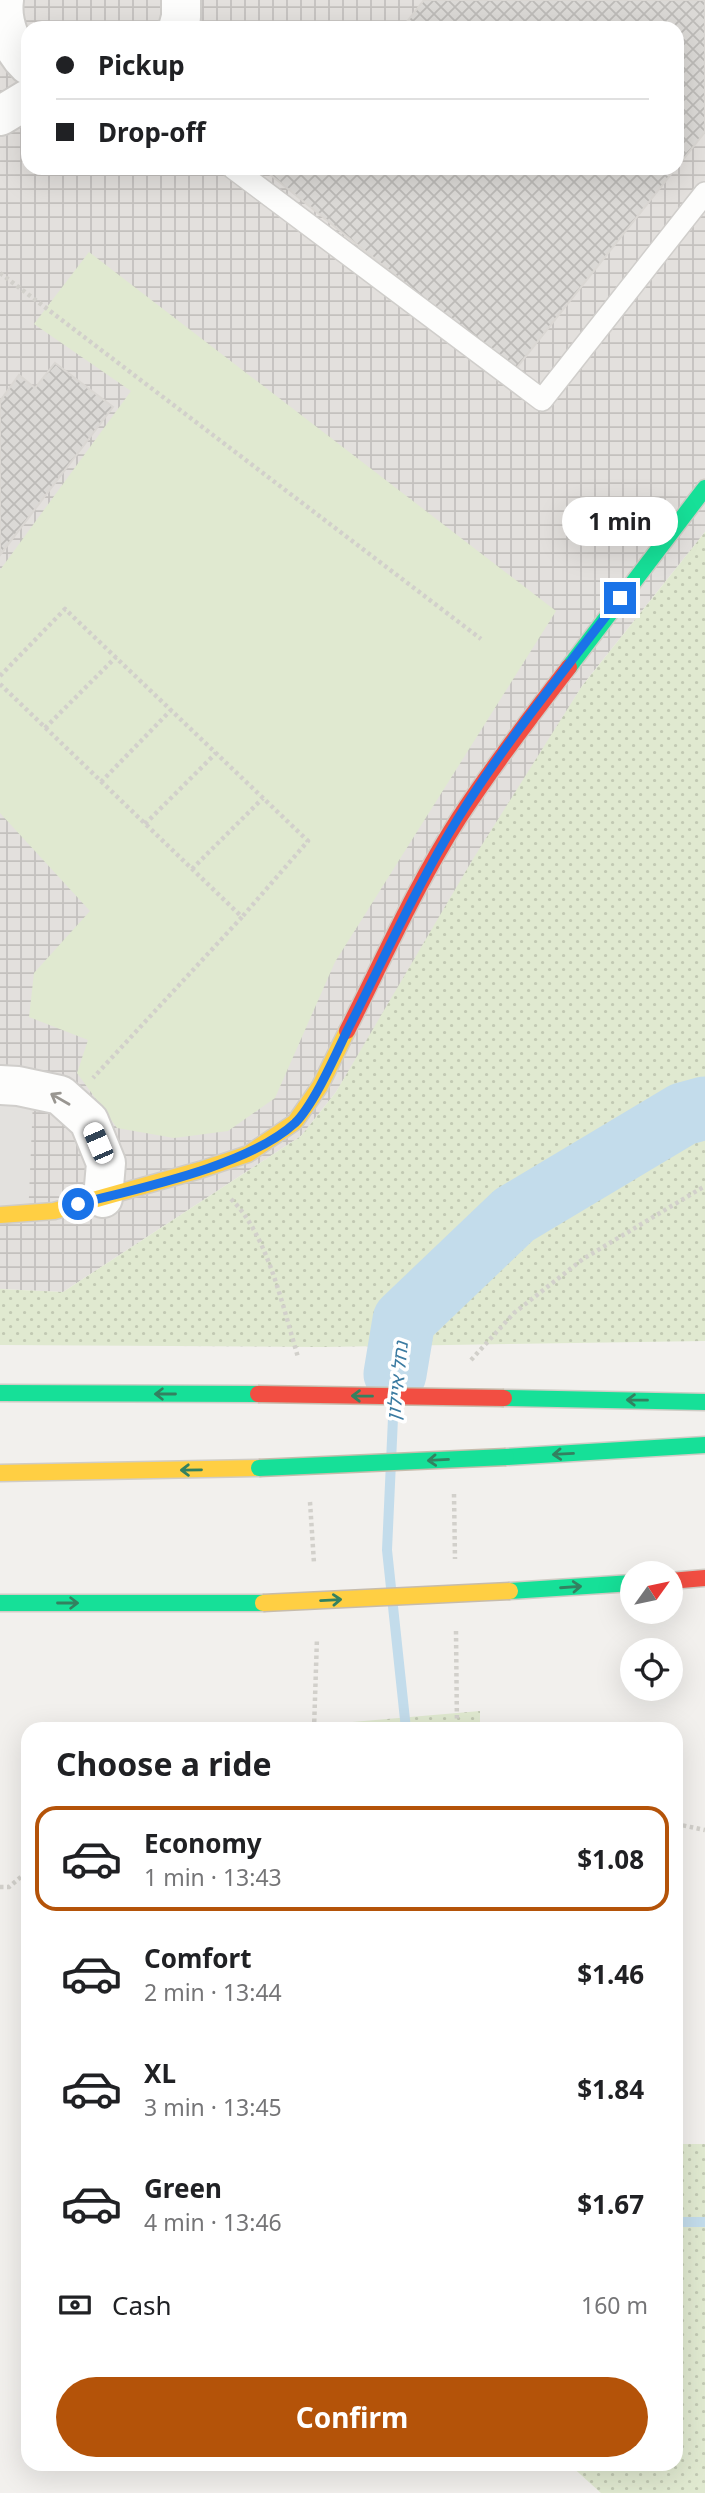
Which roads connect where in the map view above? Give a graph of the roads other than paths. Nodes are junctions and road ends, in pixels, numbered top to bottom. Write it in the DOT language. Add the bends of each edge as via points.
graph roads {
  1 [pos="3,9"];
  2 [pos="21,55"];
  3 [pos="21,103"];
  4 [pos="0,116"];
  5 [pos="242,175"];
  6 [pos="705,193"];
  7 [pos="705,488"];
  8 [pos="0,1085"];
  9 [pos="103,1198"];
  10 [pos="0,1215"];
  11 [pos="0,1393"];
  12 [pos="705,1402"];
  13 [pos="705,1445"];
  14 [pos="0,1473"];
  15 [pos="705,1578"];
  16 [pos="683,1580"];
  17 [pos="620,1584"];
  18 [pos="0,1603"];
  1 -- 2 [label="street" via="9,37"];
  3 -- 4 [label="street"];
  5 -- 6 [label="lane" via="542,400"];
  7 -- 9 [label="main road" via="458,820 320,1086 295,1122 248,1154"];
  9 -- 8 [label="street, one-way" via="106,1163 89,1121 60,1095"];
  9 -- 10 [label="main road" via="54,1211"];
  12 -- 11 [label="main road, one-way, bridge"];
  13 -- 14 [label="main road, one-way, bridge" via="259,1468"];
  15 -- 16 [label="main road"];
  18 -- 17 [label="main road, one-way, bridge" via="263,1603"];
}
